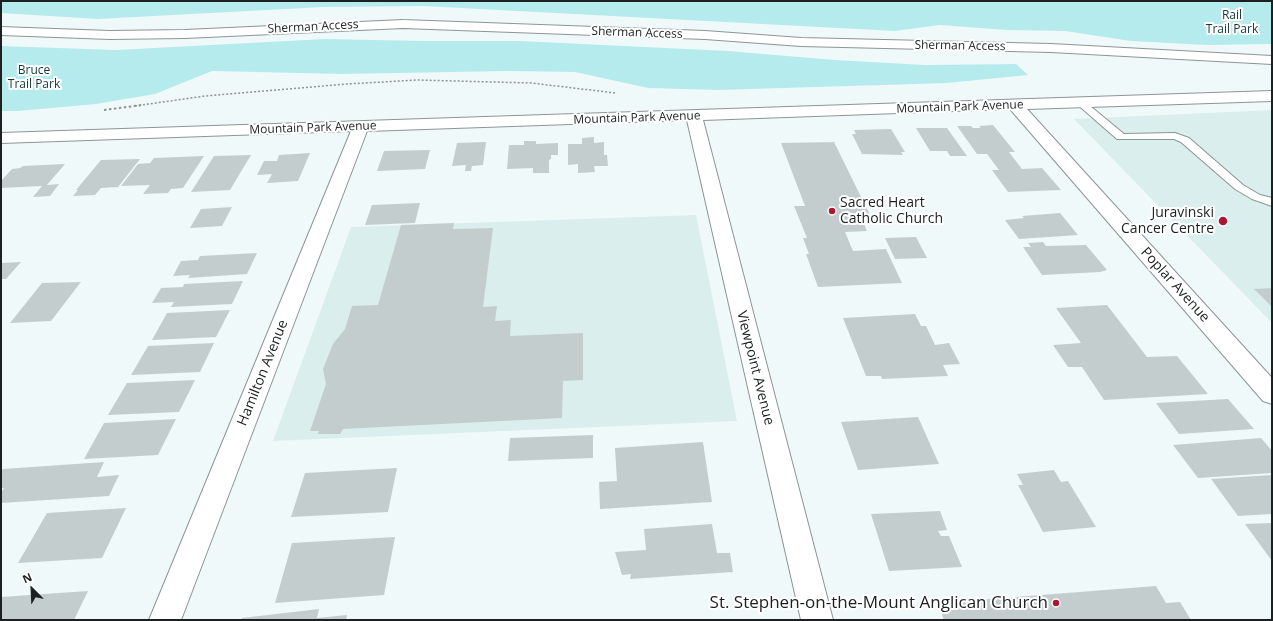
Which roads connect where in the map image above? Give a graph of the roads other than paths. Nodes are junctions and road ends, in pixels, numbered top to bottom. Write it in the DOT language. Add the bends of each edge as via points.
graph roads {
  1 [pos="1,31"];
  2 [pos="1272,60"];
  3 [pos="1272,96"];
  4 [pos="1080,103"];
  5 [pos="1015,105"];
  6 [pos="694,116"];
  7 [pos="361,126"];
  8 [pos="7,138"];
  9 [pos="1,149"];
  10 [pos="1272,202"];
  11 [pos="1272,394"];
  12 [pos="165,620"];
  13 [pos="817,620"];
  1 -- 2 [label="street, Sherman Access" via="110,35 170,34 403,24 704,35 801,42 1051,48"];
  3 -- 4 [label="street, Mountain Park Avenue"];
  4 -- 5 [label="street, Mountain Park Avenue"];
  4 -- 10 [label="lane" via="1121,137 1175,136 1185,140 1239,187 1256,197"];
  5 -- 6 [label="street, Mountain Park Avenue"];
  5 -- 11 [label="street, Poplar Avenue"];
  6 -- 7 [label="street, Mountain Park Avenue"];
  6 -- 13 [label="street, Viewpoint Avenue"];
  7 -- 8 [label="street, Mountain Park Avenue"];
  7 -- 12 [label="street, Hamilton Avenue"];
  8 -- 9 [label="street"];
}
